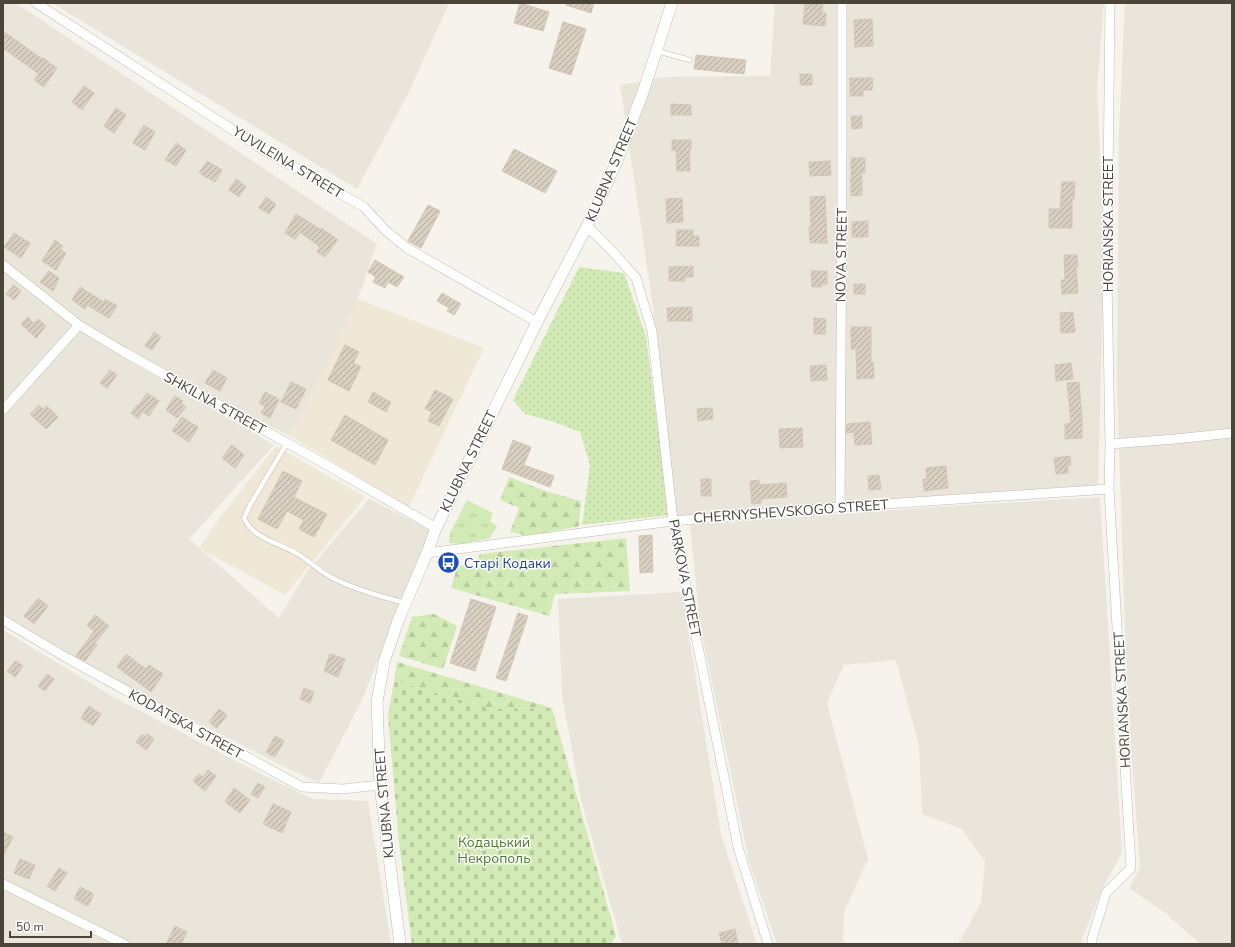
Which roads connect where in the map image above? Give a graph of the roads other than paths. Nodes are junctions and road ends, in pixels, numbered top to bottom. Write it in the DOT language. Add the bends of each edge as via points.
graph roads {
  1 [pos="36,3"];
  2 [pos="672,3"];
  3 [pos="842,3"];
  4 [pos="1110,3"];
  5 [pos="656,51"];
  6 [pos="690,60"];
  7 [pos="587,226"];
  8 [pos="3,265"];
  9 [pos="537,322"];
  10 [pos="79,324"];
  11 [pos="3,410"];
  12 [pos="1232,433"];
  13 [pos="287,443"];
  14 [pos="1110,444"];
  15 [pos="1109,490"];
  16 [pos="840,507"];
  17 [pos="673,521"];
  18 [pos="436,528"];
  19 [pos="427,553"];
  20 [pos="406,604"];
  21 [pos="3,620"];
  22 [pos="380,785"];
  23 [pos="3,884"];
  24 [pos="124,944"];
  25 [pos="400,944"];
  26 [pos="768,944"];
  27 [pos="1092,944"];
  1 -- 9 [label="street, YUVILEINA STREET" via="264,150 364,206 386,231 408,248"];
  2 -- 5 [label="street, KLUBNA STREET"];
  3 -- 16 [label="street, NOVA STREET"];
  4 -- 14 [label="street, HORIANSKA STREET" via="1107,277"];
  5 -- 6 [label="lane"];
  5 -- 7 [label="street, KLUBNA STREET" via="617,162"];
  7 -- 9 [label="street, KLUBNA STREET"];
  7 -- 17 [label="street, PARKOVA STREET" via="636,278 641,293 652,331"];
  8 -- 10 [label="street, SHKILNA STREET"];
  9 -- 18 [label="street, KLUBNA STREET"];
  10 -- 11 [label="street"];
  10 -- 13 [label="street, SHKILNA STREET"];
  12 -- 14 [label="street"];
  13 -- 18 [label="street, SHKILNA STREET"];
  13 -- 20 [label="lane" via="250,505 244,518 247,524 264,538 297,553 330,577"];
  14 -- 15 [label="street, HORIANSKA STREET"];
  15 -- 16 [label="street, CHERNYSHEVSKOGO STREET"];
  15 -- 27 [label="street, HORIANSKA STREET" via="1131,868 1106,893"];
  16 -- 17 [label="street, CHERNYSHEVSKOGO STREET"];
  17 -- 19 [label="street, CHERNYSHEVSKOGO STREET"];
  17 -- 26 [label="street, PARKOVA STREET" via="738,846"];
  18 -- 19 [label="street, KLUBNA STREET"];
  19 -- 20 [label="street, KLUBNA STREET"];
  20 -- 22 [label="street, KLUBNA STREET" via="384,662 378,702"];
  21 -- 22 [label="street, KODATSKA STREET" via="302,788 344,789"];
  22 -- 25 [label="street, KLUBNA STREET"];
  23 -- 24 [label="street"];
}
